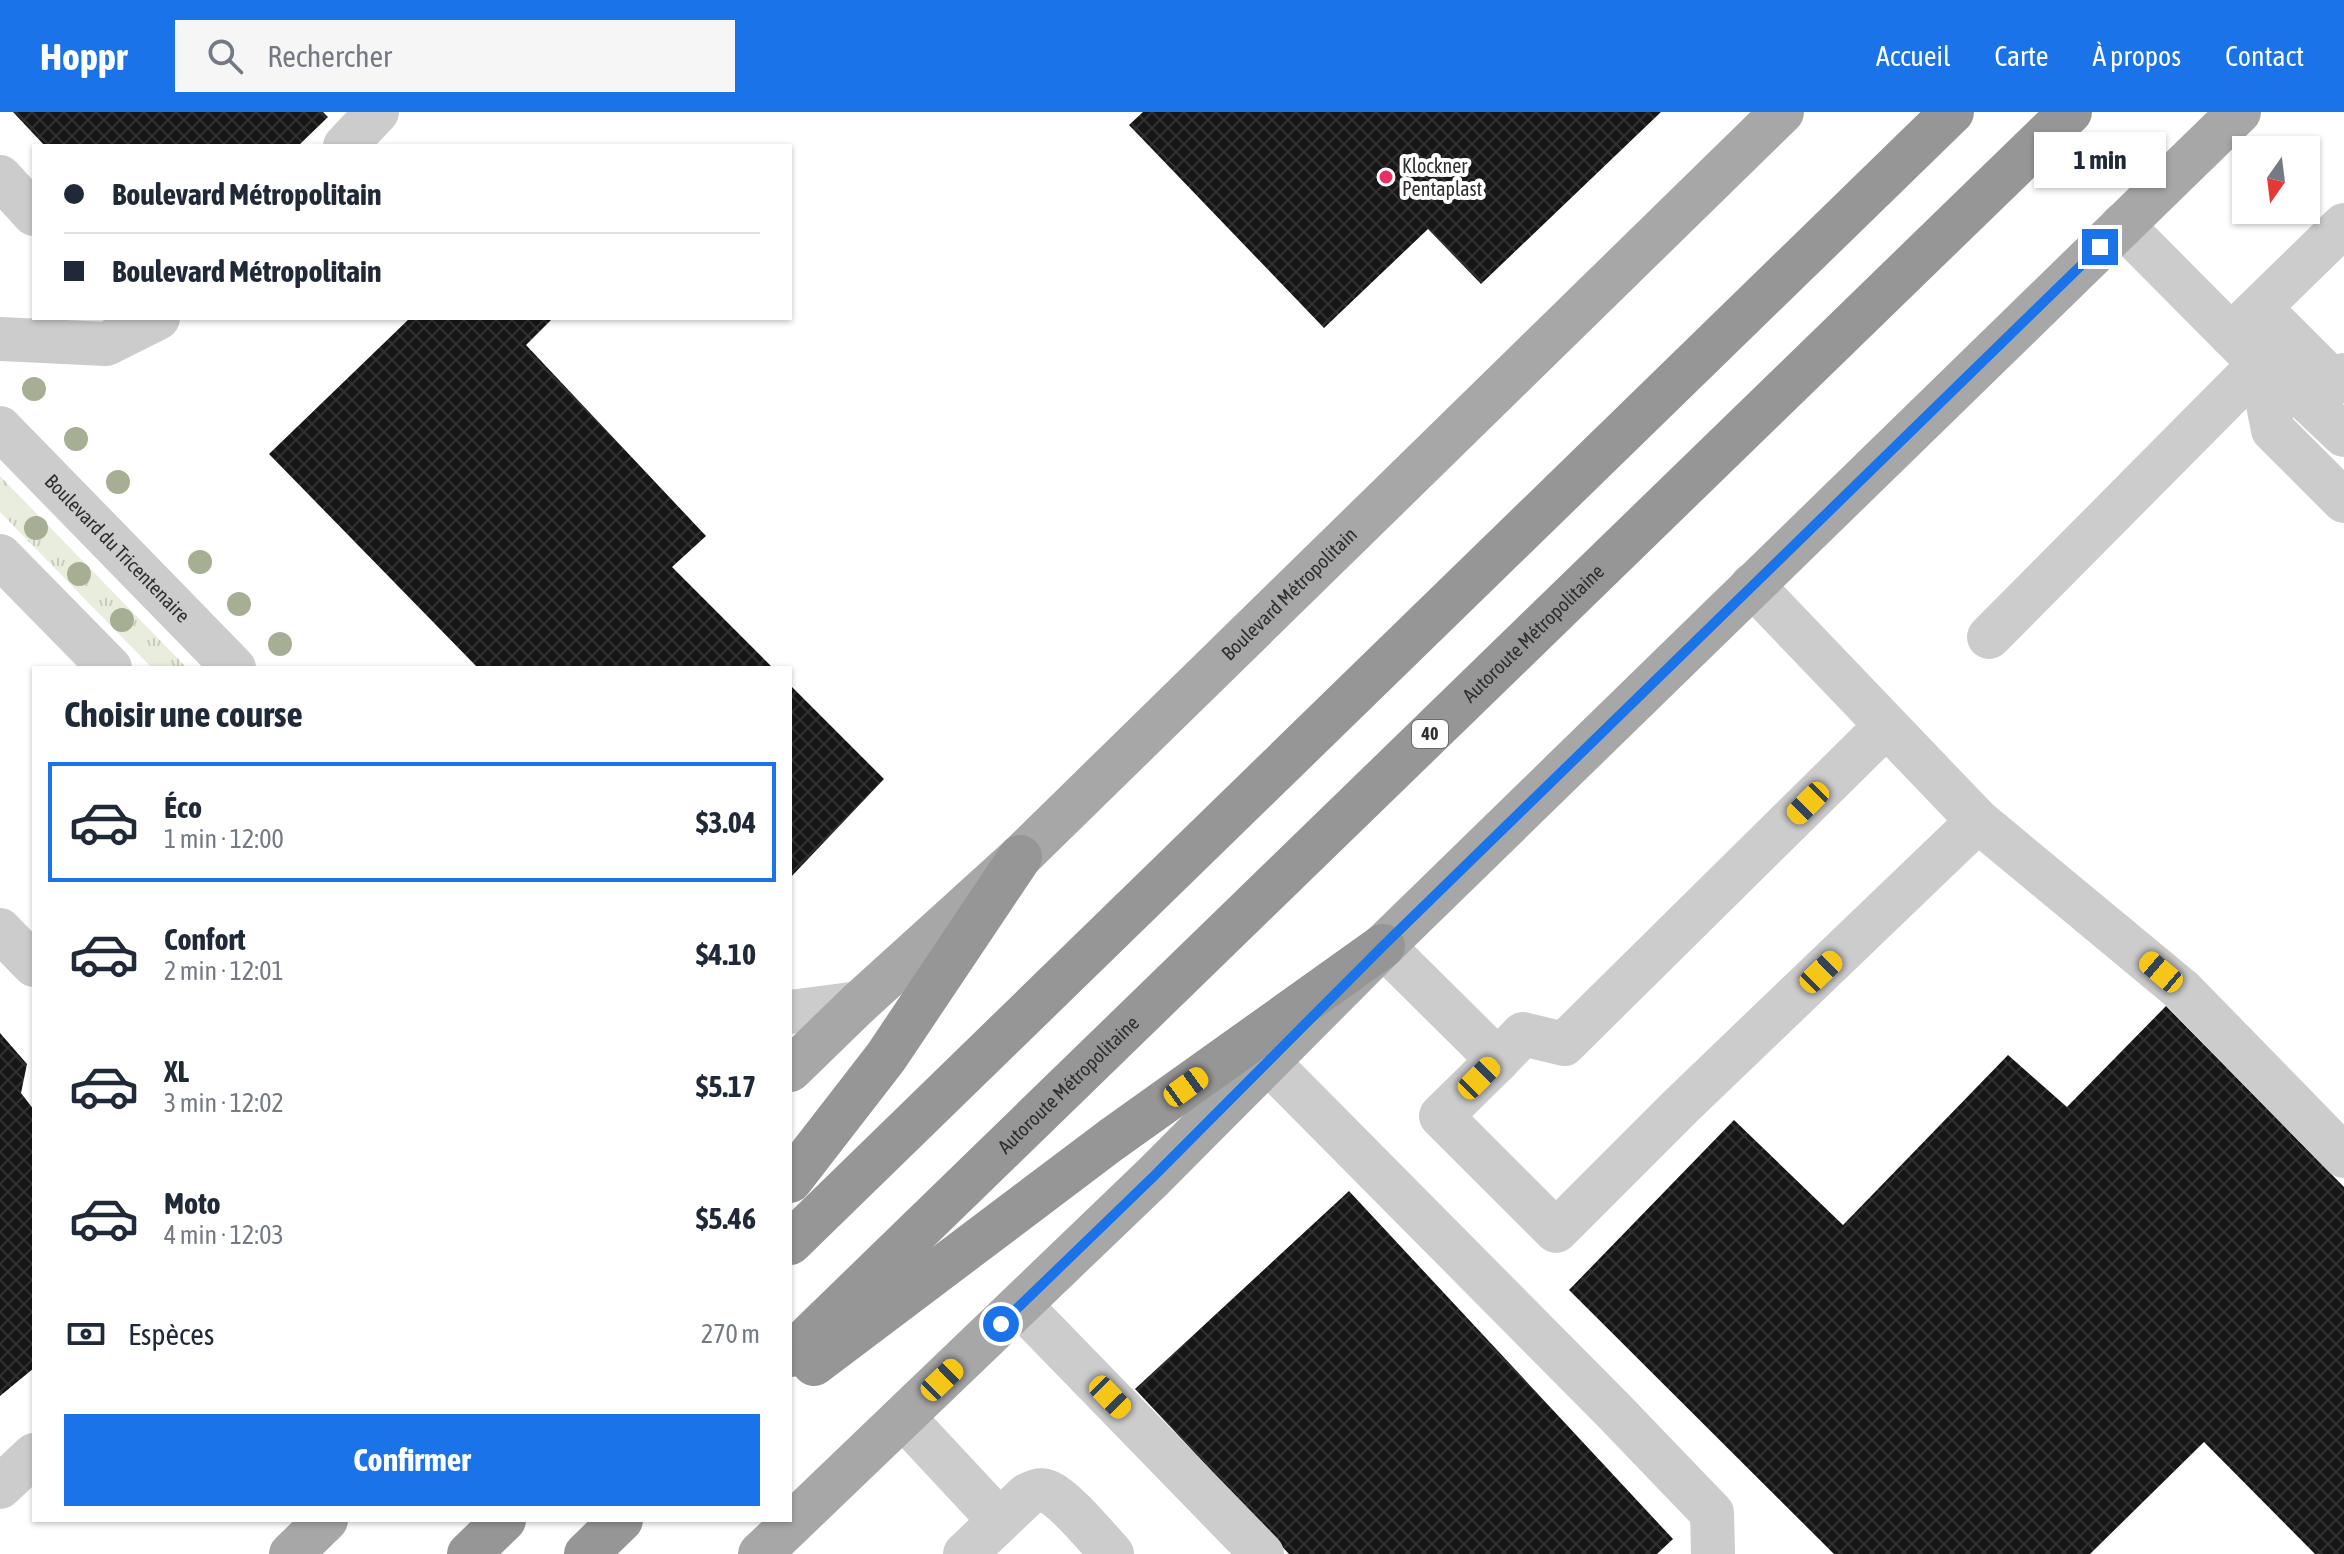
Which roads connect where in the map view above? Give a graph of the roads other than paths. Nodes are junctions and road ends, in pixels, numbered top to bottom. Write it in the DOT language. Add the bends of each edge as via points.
graph roads {
  1 [pos="377,112"];
  2 [pos="1782,112"];
  3 [pos="1952,112"];
  4 [pos="2070,112"];
  5 [pos="2239,112"];
  6 [pos="347,144"];
  7 [pos="0,177"];
  8 [pos="32,212"];
  9 [pos="2122,225"];
  10 [pos="2344,225"];
  11 [pos="142,321"];
  12 [pos="2250,336"];
  13 [pos="0,339"];
  14 [pos="2330,387"];
  15 [pos="0,428"];
  16 [pos="2344,435"];
  17 [pos="2344,501"];
  18 [pos="0,556"];
  19 [pos="1752,585"];
  20 [pos="1989,637"];
  21 [pos="108,666"];
  22 [pos="232,666"];
  23 [pos="1886,726"];
  24 [pos="1978,821"];
  25 [pos="1020,857"];
  26 [pos="0,930"];
  27 [pos="1383,946"];
  28 [pos="32,963"];
  29 [pos="859,1003"];
  30 [pos="792,1012"];
  31 [pos="1498,1060"];
  32 [pos="1268,1062"];
  33 [pos="792,1068"];
  34 [pos="2344,1156"];
  35 [pos="792,1178"];
  36 [pos="792,1241"];
  37 [pos="1020,1305"];
  38 [pos="792,1353"];
  39 [pos="792,1380"];
  40 [pos="903,1417"];
  41 [pos="32,1457"];
  42 [pos="0,1487"];
  43 [pos="999,1520"];
  44 [pos="324,1522"];
  45 [pos="502,1522"];
  46 [pos="619,1522"];
  47 [pos="291,1554"];
  48 [pos="469,1554"];
  49 [pos="586,1554"];
  50 [pos="760,1554"];
  51 [pos="965,1554"];
  52 [pos="1112,1554"];
  53 [pos="1262,1554"];
  54 [pos="1713,1554"];
  1 -- 6 [label="street"];
  2 -- 25 [label="main road, Boulevard Métropolitain"];
  3 -- 36 [label="highway"];
  4 -- 38 [label="highway, Autoroute Métropolitaine / 40"];
  5 -- 9 [label="main road"];
  7 -- 8 [label="street"];
  9 -- 12 [label="street"];
  9 -- 19 [label="main road"];
  10 -- 12 [label="street"];
  11 -- 13 [label="street" via="106,344"];
  12 -- 14 [label="street"];
  12 -- 17 [label="street" via="2273,430"];
  12 -- 20 [label="street"];
  14 -- 16 [label="street"];
  15 -- 22 [label="street, Boulevard du Tricentenaire"];
  18 -- 21 [label="street"];
  19 -- 23 [label="street"];
  19 -- 27 [label="main road"];
  23 -- 24 [label="street"];
  23 -- 31 [label="street" via="1564,1044 1523,1034"];
  24 -- 31 [label="street" via="1556,1231 1441,1116"];
  24 -- 34 [label="street" via="2183,991"];
  25 -- 29 [label="main road, Boulevard Métropolitain"];
  25 -- 35 [label="highway" via="886,1057"];
  26 -- 28 [label="street"];
  27 -- 31 [label="street"];
  27 -- 32 [label="main road"];
  27 -- 39 [label="highway" via="1111,1140"];
  29 -- 30 [label="street"];
  29 -- 33 [label="main road, Boulevard Métropolitain"];
  32 -- 37 [label="main road"];
  32 -- 54 [label="street" via="1712,1513"];
  37 -- 40 [label="main road"];
  37 -- 53 [label="street"];
  40 -- 43 [label="street"];
  40 -- 50 [label="main road"];
  41 -- 42 [label="street"];
  43 -- 51 [label="street"];
  43 -- 52 [label="street" via="1027,1495 1049,1491"];
  44 -- 47 [label="main road"];
  45 -- 48 [label="highway"];
  46 -- 49 [label="highway"];
}
